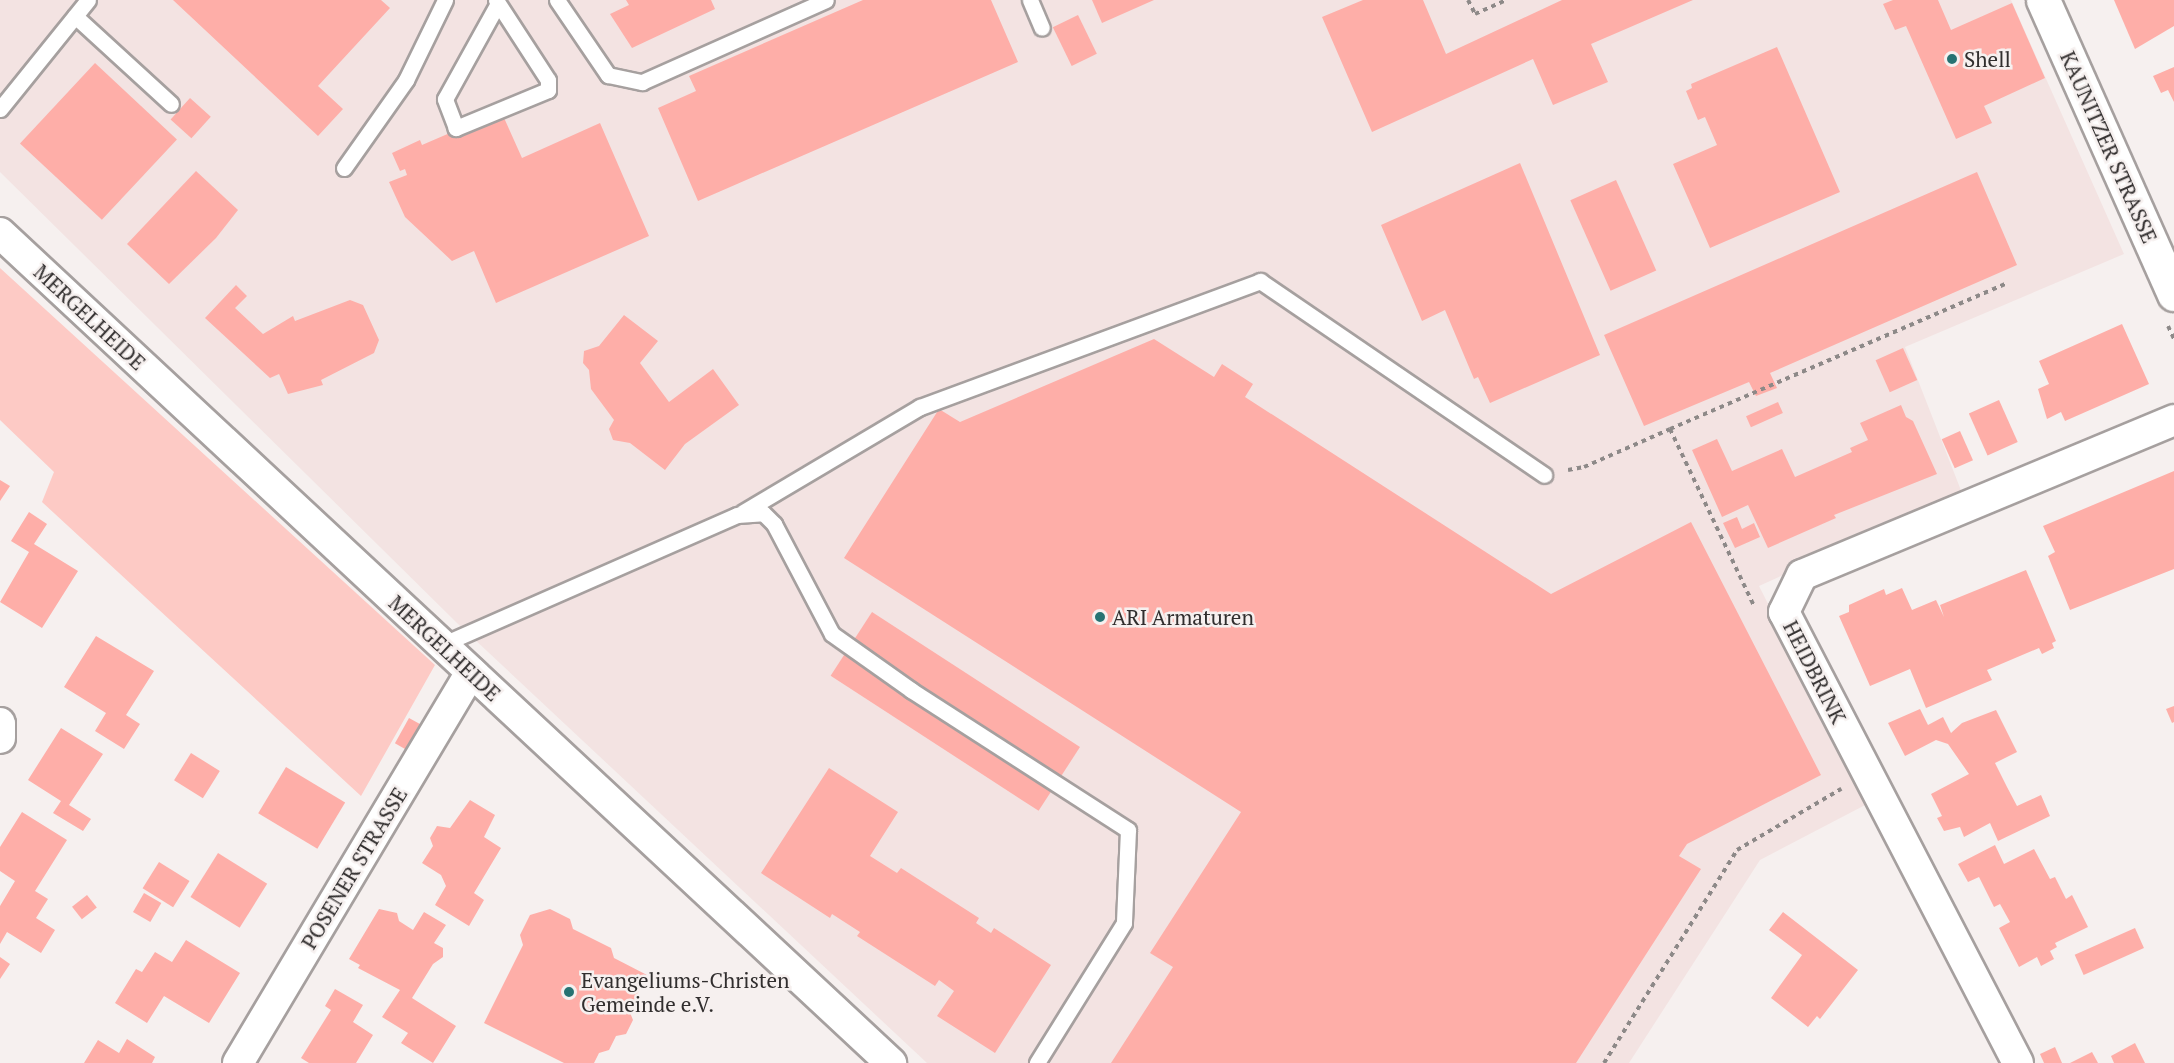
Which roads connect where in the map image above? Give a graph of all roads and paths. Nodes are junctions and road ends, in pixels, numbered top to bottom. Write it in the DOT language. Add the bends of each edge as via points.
graph roads {
  1 [pos="88,0"];
  2 [pos="445,0"];
  3 [pos="557,0"];
  4 [pos="826,0"];
  5 [pos="1030,0"];
  6 [pos="1468,0"];
  7 [pos="1507,0"];
  8 [pos="2043,0"];
  9 [pos="497,3"];
  10 [pos="75,16"];
  11 [pos="1042,28"];
  12 [pos="171,104"];
  13 [pos="0,109"];
  14 [pos="344,168"];
  15 [pos="0,233"];
  16 [pos="2008,283"];
  17 [pos="2174,294"];
  18 [pos="2174,420"];
  19 [pos="1670,429"];
  20 [pos="1544,475"];
  21 [pos="737,515"];
  22 [pos="1756,609"];
  23 [pos="441,645"];
  24 [pos="471,672"];
  25 [pos="0,723"];
  26 [pos="0,738"];
  27 [pos="1836,778"];
  28 [pos="242,1062"];
  29 [pos="891,1063"];
  30 [pos="1037,1063"];
  31 [pos="1604,1063"];
  32 [pos="2018,1063"];
  1 -- 10 [label="lane"];
  2 -- 14 [label="lane" via="406,80"];
  3 -- 4 [label="lane" via="608,75 642,82"];
  5 -- 11 [label="lane"];
  6 -- 7 [label="path" via="1475,14"];
  8 -- 17 [label="street, KAUNITZER STRASSE"];
  9 -- 9 [label="lane" via="445,99 456,128 548,90 548,80"];
  10 -- 12 [label="lane"];
  10 -- 13 [label="lane"];
  15 -- 23 [label="street, MERGELHEIDE"];
  16 -- 19 [label="path"];
  18 -- 32 [label="street, HEIDBRINK" via="1802,575 1784,612"];
  19 -- 20 [label="path" via="1584,467"];
  19 -- 22 [label="path"];
  20 -- 21 [label="lane" via="1260,281 920,407"];
  21 -- 23 [label="lane"];
  21 -- 30 [label="lane" via="763,513 774,524 832,634 911,690 1128,830 1124,923"];
  23 -- 24 [label="street, MERGELHEIDE"];
  24 -- 28 [label="street, POSENER STRASSE"];
  24 -- 29 [label="street, MERGELHEIDE"];
  25 -- 26 [label="street"];
  27 -- 31 [label="path" via="1841,789 1737,850"];
}
